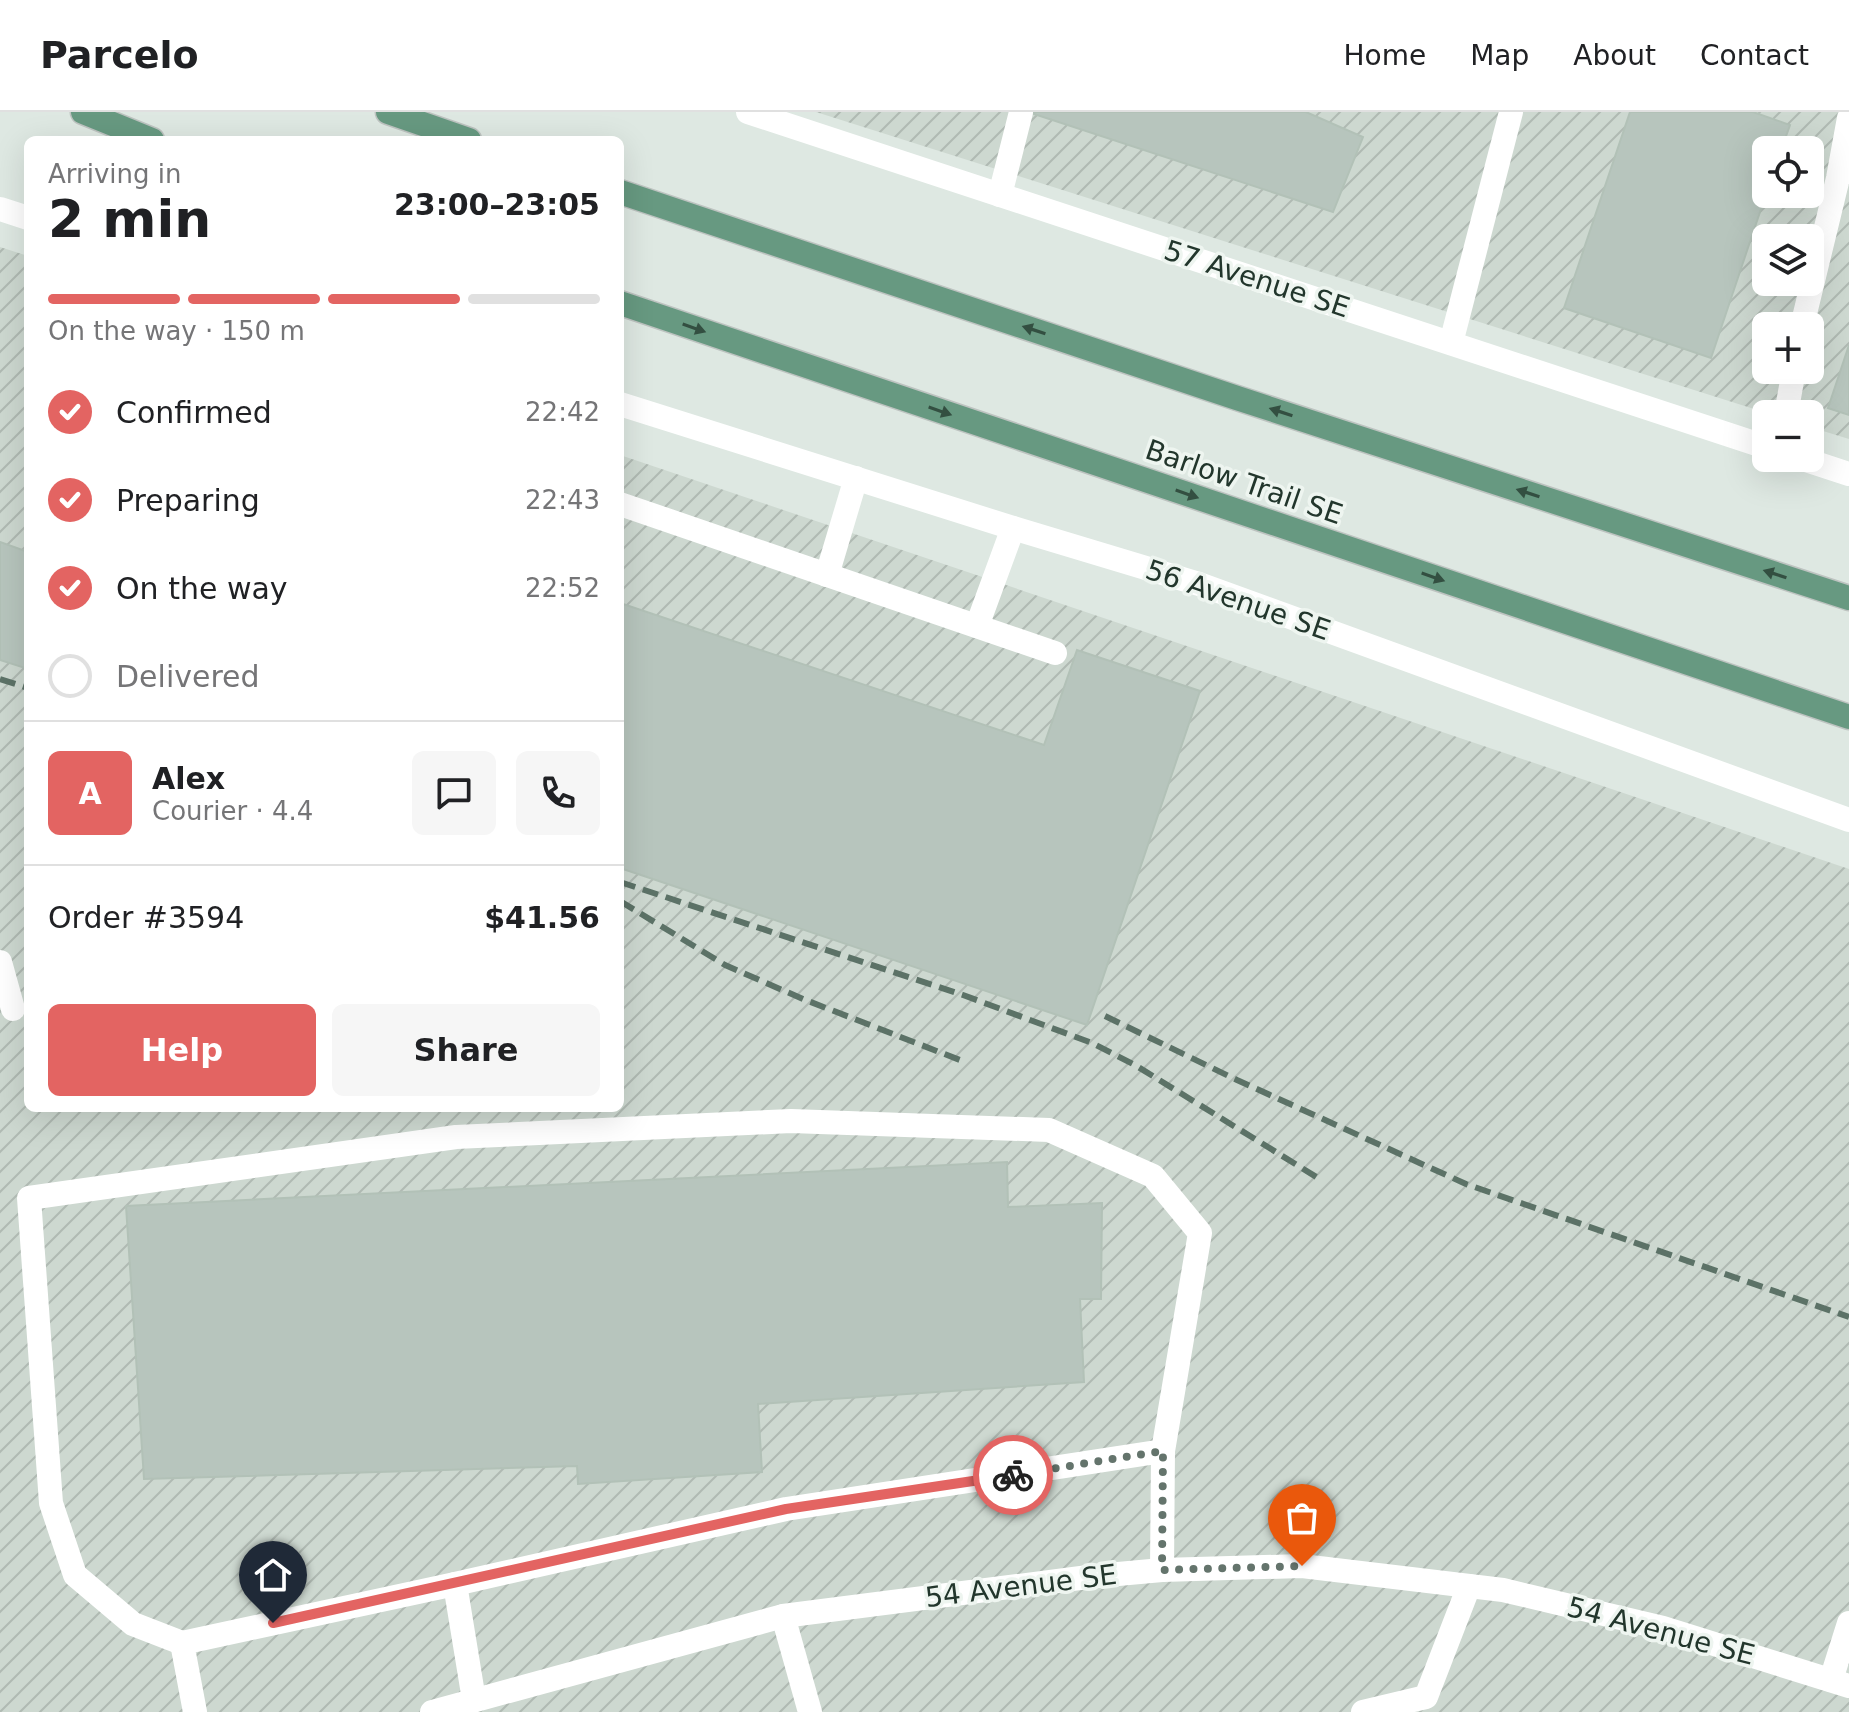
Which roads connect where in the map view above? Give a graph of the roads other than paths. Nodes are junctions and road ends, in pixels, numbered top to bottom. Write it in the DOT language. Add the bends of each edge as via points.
graph roads {
  1 [pos="83,112"];
  2 [pos="388,112"];
  3 [pos="748,112"];
  4 [pos="1021,112"];
  5 [pos="1511,112"];
  6 [pos="1849,118"];
  7 [pos="142,136"];
  8 [pos="457,136"];
  9 [pos="624,193"];
  10 [pos="1000,195"];
  11 [pos="0,209"];
  12 [pos="24,217"];
  13 [pos="624,304"];
  14 [pos="1805,312"];
  15 [pos="1451,343"];
  16 [pos="624,405"];
  17 [pos="1752,442"];
  18 [pos="1824,466"];
  19 [pos="1849,474"];
  20 [pos="856,478"];
  21 [pos="624,505"];
  22 [pos="1013,528"];
  23 [pos="827,575"];
  24 [pos="1849,598"];
  25 [pos="977,626"];
  26 [pos="1055,653"];
  27 [pos="1849,717"];
  28 [pos="1849,820"];
  29 [pos="0,962"];
  30 [pos="13,1009"];
  31 [pos="1163,1451"];
  32 [pos="1162,1570"];
  33 [pos="455,1584"];
  34 [pos="1469,1586"];
  35 [pos="783,1616"];
  36 [pos="1849,1623"];
  37 [pos="182,1643"];
  38 [pos="1840,1683"];
  39 [pos="474,1700"];
  40 [pos="1428,1705"];
  41 [pos="195,1712"];
  42 [pos="432,1712"];
  43 [pos="810,1712"];
  44 [pos="1363,1712"];
  1 -- 7 [label="main road"];
  2 -- 8 [label="main road"];
  3 -- 10 [label="street, 57 Avenue SE"];
  4 -- 10 [label="street"];
  5 -- 15 [label="street"];
  6 -- 14 [label="street"];
  24 -- 9 [label="main road, one-way"];
  10 -- 15 [label="street, 57 Avenue SE"];
  11 -- 12 [label="street"];
  13 -- 27 [label="main road, Barlow Trail SE, one-way"];
  15 -- 17 [label="street, 57 Avenue SE"];
  16 -- 20 [label="street, 56 Avenue SE"];
  18 -- 19 [label="street"];
  20 -- 22 [label="street, 56 Avenue SE"];
  20 -- 23 [label="street"];
  21 -- 23 [label="street"];
  22 -- 25 [label="street"];
  22 -- 28 [label="street, 56 Avenue SE" via="1199,584"];
  23 -- 25 [label="street"];
  25 -- 26 [label="street"];
  29 -- 30 [label="street"];
  31 -- 32 [label="street"];
  31 -- 33 [label="street" via="786,1509"];
  31 -- 37 [label="street" via="1200,1233 1153,1176 1049,1130 791,1121 456,1137 29,1198 51,1503 70,1561 75,1575 133,1624"];
  32 -- 34 [label="street, 54 Avenue SE" via="1302,1566"];
  32 -- 35 [label="street, 54 Avenue SE"];
  33 -- 37 [label="street"];
  33 -- 39 [label="street"];
  34 -- 38 [label="street, 54 Avenue SE" via="1663,1628"];
  34 -- 40 [label="street"];
  35 -- 39 [label="street, 54 Avenue SE"];
  35 -- 43 [label="street"];
  36 -- 38 [label="street"];
  37 -- 41 [label="street"];
  39 -- 42 [label="street, 54 Avenue SE"];
  40 -- 44 [label="street"];
}
